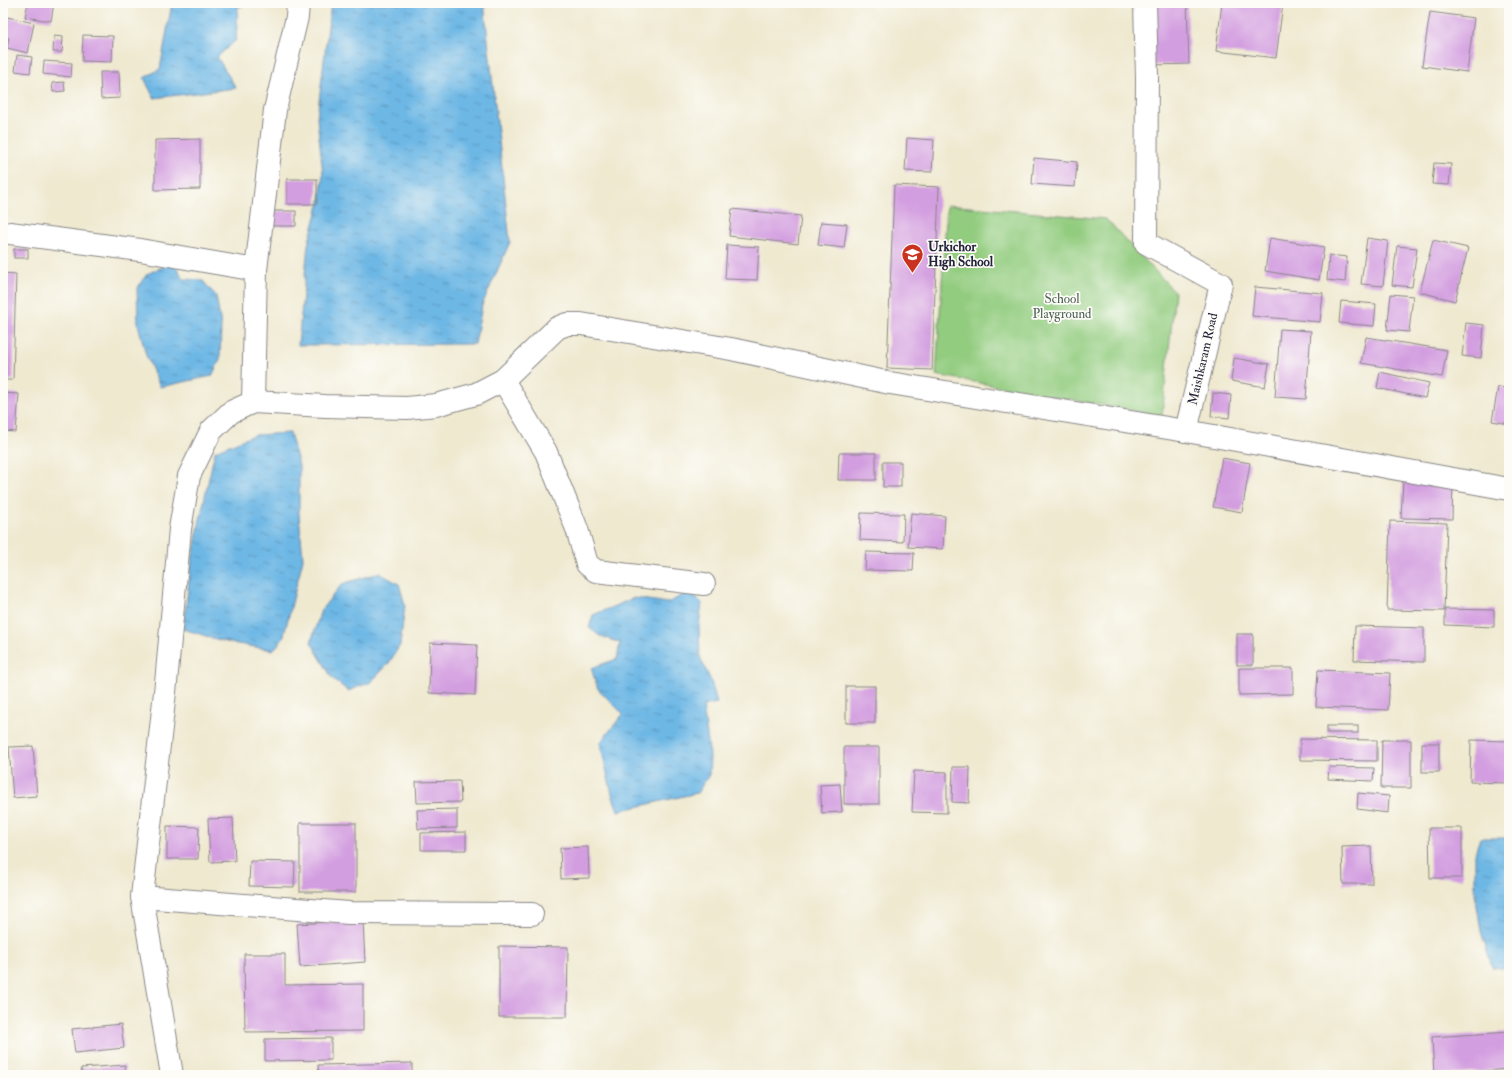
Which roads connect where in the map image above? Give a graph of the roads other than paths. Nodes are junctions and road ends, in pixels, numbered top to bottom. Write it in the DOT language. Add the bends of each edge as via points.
graph roads {
  1 [pos="298,3"];
  2 [pos="1145,3"];
  3 [pos="10,233"];
  4 [pos="256,270"];
  5 [pos="503,380"];
  6 [pos="253,402"];
  7 [pos="1186,431"];
  8 [pos="1509,489"];
  9 [pos="704,584"];
  10 [pos="142,897"];
  11 [pos="532,914"];
  12 [pos="172,1075"];
  1 -- 4 [label="street" via="275,110"];
  2 -- 7 [label="street, Maishkaram Road" via="1146,243 1221,284"];
  3 -- 4 [label="street" via="140,250"];
  4 -- 6 [label="street"];
  5 -- 6 [label="street" via="476,394 436,405 407,408"];
  5 -- 7 [label="street" via="557,328 567,324 581,324 731,349 890,383"];
  5 -- 9 [label="street" via="546,452 577,529 587,564 596,570"];
  6 -- 10 [label="street" via="231,412 211,431 189,476 180,529"];
  7 -- 8 [label="street"];
  10 -- 11 [label="street" via="348,913"];
  10 -- 12 [label="street"];
}
